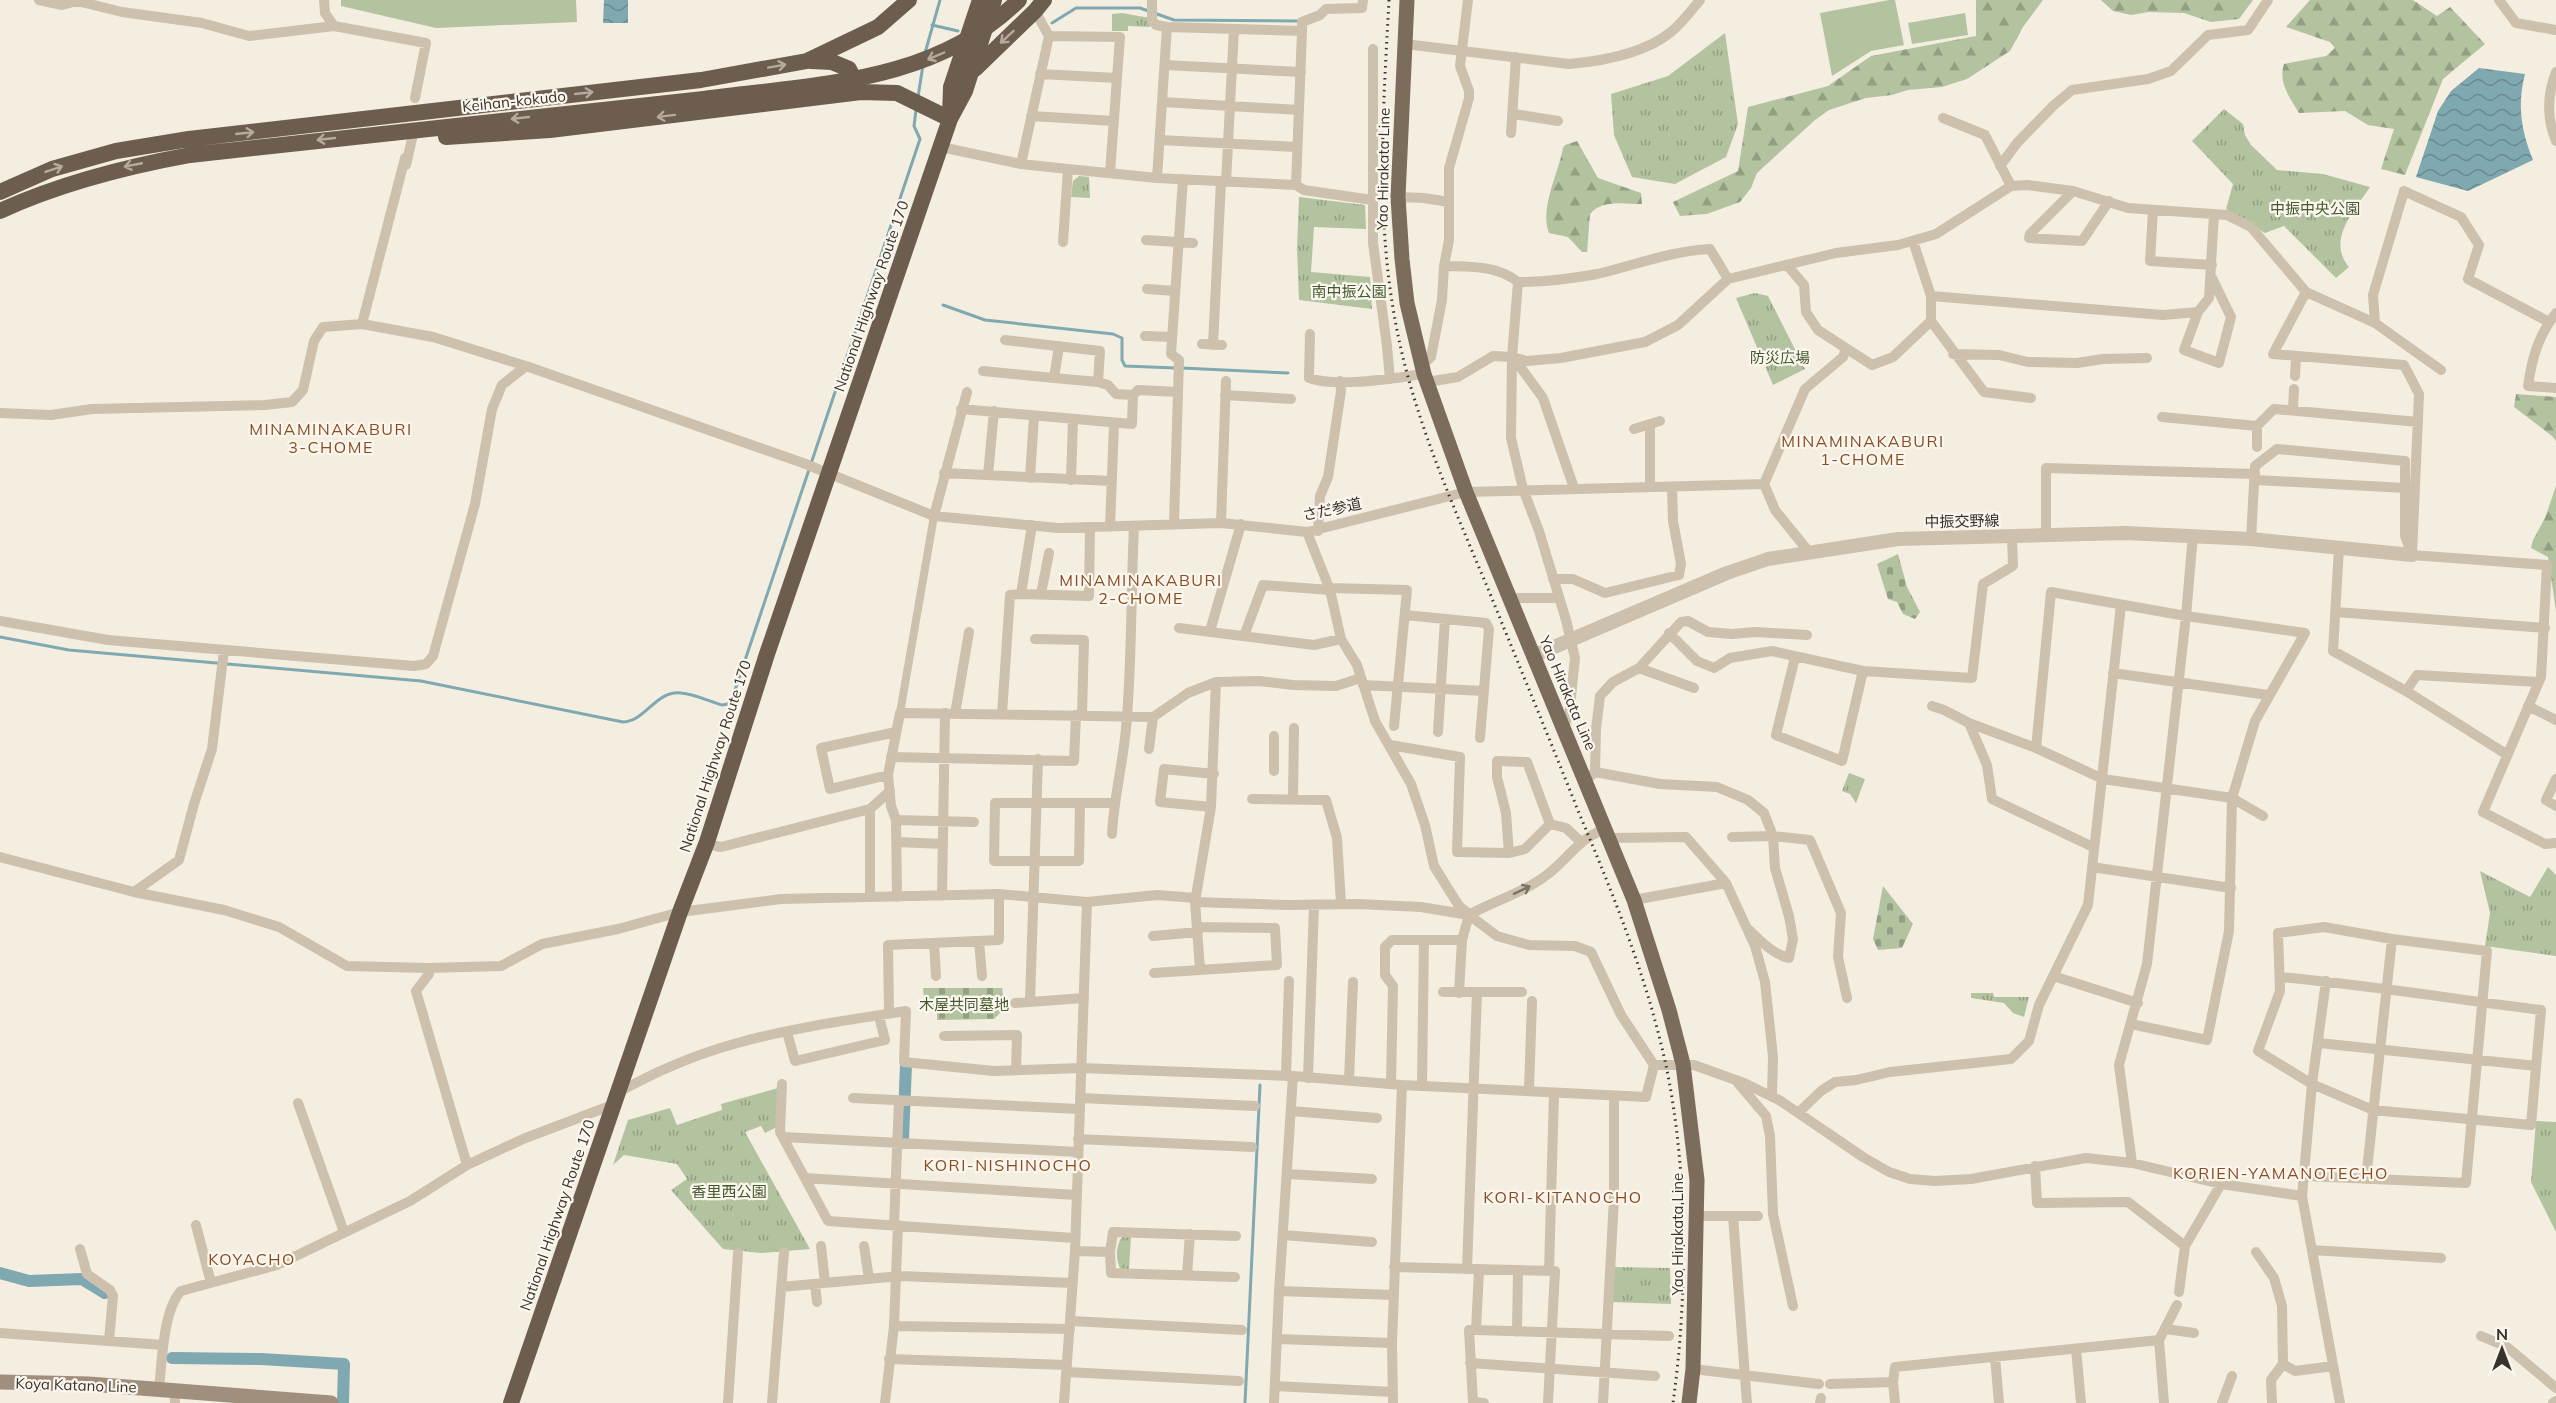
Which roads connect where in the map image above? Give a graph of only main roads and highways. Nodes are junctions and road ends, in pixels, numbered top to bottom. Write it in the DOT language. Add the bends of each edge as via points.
graph roads {
  1 [pos="909,0"];
  2 [pos="980,0"];
  3 [pos="994,0"];
  4 [pos="1019,0"];
  5 [pos="1407,0"];
  6 [pos="1040,6"];
  7 [pos="807,61"];
  8 [pos="970,74"];
  9 [pos="861,92"];
  10 [pos="950,119"];
  11 [pos="356,136"];
  12 [pos="0,192"];
  13 [pos="0,211"];
  14 [pos="0,1382"];
  15 [pos="170,1394"];
  16 [pos="258,1400"];
  17 [pos="331,1403"];
  18 [pos="511,1403"];
  19 [pos="1689,1403"];
  1 -- 7 [label="highway, Keihan-kokudo" via="878,27"];
  2 -- 10 [label="highway, National Highway Route 170" via="951,87"];
  3 -- 8 [label="highway, National Highway Route 170"];
  4 -- 11 [label="highway, Keihan-kokudo, one-way, bridge" via="999,20 957,47 912,66 860,78 704,99"];
  5 -- 19 [label="main road, Yao Hirakata Line" via="1398,197 1407,303 1424,373 1509,598 1563,727 1590,776 1607,834 1634,900 1683,1064 1698,1216"];
  6 -- 8 [label="highway, one-way"];
  7 -- 9 [label="highway" via="832,62 849,69"];
  12 -- 7 [label="highway, Keihan-kokudo, one-way" via="52,169 116,151 189,139 352,122 416,105 701,80"];
  8 -- 10 [label="highway, National Highway Route 170"];
  9 -- 10 [label="highway" via="897,93"];
  9 -- 11 [label="highway, one-way" via="550,130 412,140"];
  10 -- 18 [label="highway, National Highway Route 170" via="706,844"];
  11 -- 13 [label="highway, Keihan-kokudo, one-way" via="190,154 126,166 35,195"];
  14 -- 15 [label="main road, Koya Katano Line" via="89,1384"];
  15 -- 16 [label="main road, Koya Katano Line"];
  16 -- 17 [label="main road, Koya Katano Line"];
}
